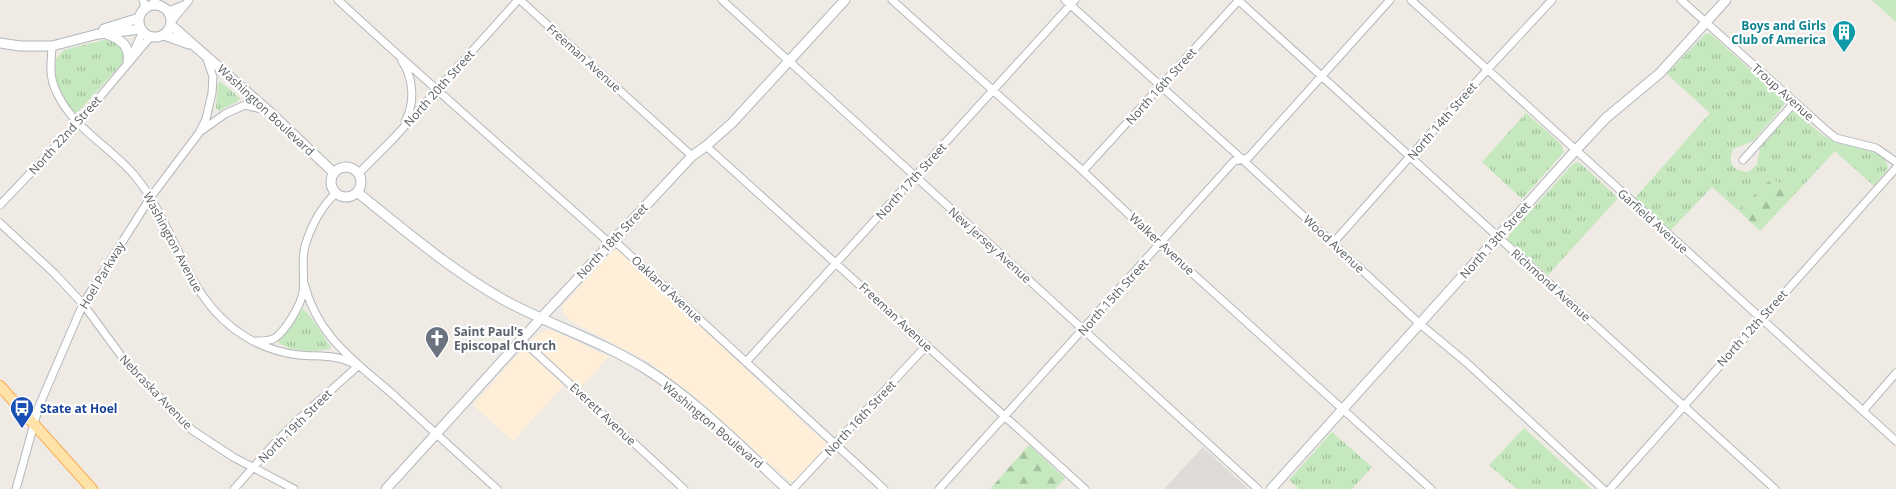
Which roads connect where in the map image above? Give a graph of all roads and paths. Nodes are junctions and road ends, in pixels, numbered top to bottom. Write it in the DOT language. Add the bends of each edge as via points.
graph roads {
  1 [pos="338,0"];
  2 [pos="519,0"];
  3 [pos="722,0"];
  4 [pos="845,0"];
  5 [pos="892,0"];
  6 [pos="1238,0"];
  7 [pos="1390,0"];
  8 [pos="1411,0"];
  9 [pos="1552,0"];
  10 [pos="1681,0"];
  11 [pos="1726,0"];
  12 [pos="187,2"];
  13 [pos="1070,2"];
  14 [pos="144,4"];
  15 [pos="160,5"];
  16 [pos="140,18"];
  17 [pos="1706,22"];
  18 [pos="171,23"];
  19 [pos="145,32"];
  20 [pos="103,34"];
  21 [pos="164,34"];
  22 [pos="0,43"];
  23 [pos="52,46"];
  24 [pos="196,47"];
  25 [pos="206,56"];
  26 [pos="399,57"];
  27 [pos="128,62"];
  28 [pos="788,62"];
  29 [pos="1487,70"];
  30 [pos="1322,76"];
  31 [pos="1160,86"];
  32 [pos="438,90"];
  33 [pos="993,90"];
  34 [pos="1794,102"];
  35 [pos="272,114"];
  36 [pos="78,122"];
  37 [pos="199,133"];
  38 [pos="393,139"];
  39 [pos="706,146"];
  40 [pos="1575,151"];
  41 [pos="692,156"];
  42 [pos="1410,157"];
  43 [pos="1242,159"];
  44 [pos="1743,160"];
  45 [pos="1896,162"];
  46 [pos="1896,168"];
  47 [pos="1083,171"];
  48 [pos="334,173"];
  49 [pos="358,174"];
  50 [pos="914,177"];
  51 [pos="357,192"];
  52 [pos="336,193"];
  53 [pos="150,198"];
  54 [pos="0,205"];
  55 [pos="0,223"];
  56 [pos="1498,237"];
  57 [pos="612,242"];
  58 [pos="1332,243"];
  59 [pos="1160,244"];
  60 [pos="837,262"];
  61 [pos="304,283"];
  62 [pos="83,304"];
  63 [pos="542,317"];
  64 [pos="1761,318"];
  65 [pos="1420,324"];
  66 [pos="1084,330"];
  67 [pos="245,336"];
  68 [pos="522,340"];
  69 [pos="927,346"];
  70 [pos="746,362"];
  71 [pos="358,366"];
  72 [pos="1896,372"];
  73 [pos="0,386"];
  74 [pos="1683,405"];
  75 [pos="1343,410"];
  76 [pos="1863,411"];
  77 [pos="1005,415"];
  78 [pos="34,423"];
  79 [pos="436,434"];
  80 [pos="1896,441"];
  81 [pos="835,446"];
  82 [pos="254,468"];
  83 [pos="16,489"];
  84 [pos="92,489"];
  85 [pos="234,489"];
  86 [pos="294,489"];
  87 [pos="386,489"];
  88 [pos="497,489"];
  89 [pos="684,489"];
  90 [pos="787,489"];
  91 [pos="793,489"];
  92 [pos="884,489"];
  93 [pos="940,489"];
  94 [pos="1085,489"];
  95 [pos="1258,489"];
  96 [pos="1271,489"];
  97 [pos="1431,489"];
  98 [pos="1603,489"];
  99 [pos="1610,489"];
  100 [pos="1775,489"];
  1 -- 26 [label="street, Oakland Avenue"];
  2 -- 32 [label="street, North 20th Street"];
  2 -- 41 [label="street, Freeman Avenue"];
  3 -- 28 [label="street, New Jersey Avenue"];
  4 -- 28 [label="street, North 18th Street"];
  5 -- 33 [label="street, Walker Avenue"];
  6 -- 30 [label="street, Richmond Avenue"];
  6 -- 31 [label="street, North 16th Street"];
  7 -- 30 [label="street, North 15th Street"];
  8 -- 29 [label="street, Garfield Avenue"];
  9 -- 29 [label="street, North 14th Street"];
  10 -- 17 [label="street, Troup Avenue"];
  11 -- 17 [label="street, North 13th Street"];
  12 -- 15 [label="street" via="171,10"];
  12 -- 18 [label="street"];
  13 -- 31 [label="street, Wood Avenue"];
  13 -- 33 [label="street, North 17th Street"];
  14 -- 15 [label="street"];
  14 -- 16 [label="street"];
  15 -- 18 [label="street"];
  16 -- 19 [label="street"];
  16 -- 20 [label="street" via="106,28"];
  17 -- 34 [label="street, Troup Avenue"];
  17 -- 40 [label="street, North 13th Street" via="1660,73 1606,118"];
  18 -- 21 [label="street"];
  18 -- 24 [label="street, Washington Boulevard"];
  19 -- 20 [label="street"];
  19 -- 21 [label="street"];
  19 -- 27 [label="street, North 22nd Street"];
  20 -- 23 [label="street"];
  20 -- 27 [label="street" via="119,39 127,47"];
  21 -- 24 [label="street, Washington Boulevard"];
  22 -- 23 [label="street" via="25,47"];
  23 -- 36 [label="street, Washington Avenue" via="52,83 65,108"];
  24 -- 25 [label="street, Washington Boulevard"];
  25 -- 35 [label="street, Washington Boulevard"];
  25 -- 37 [label="street, Hoel Parkway" via="213,76 212,93"];
  26 -- 32 [label="street, Oakland Avenue"];
  26 -- 38 [label="street, Oakland Avenue" via="411,83 412,103 406,122"];
  27 -- 36 [label="street, North 22nd Street"];
  28 -- 39 [label="street, North 18th Street" via="732,123"];
  28 -- 50 [label="street, New Jersey Avenue"];
  29 -- 40 [label="street, Garfield Avenue"];
  29 -- 42 [label="street, North 14th Street"];
  30 -- 42 [label="street, Richmond Avenue"];
  30 -- 43 [label="street, North 15th Street" via="1248,158"];
  31 -- 43 [label="street, Wood Avenue"];
  31 -- 47 [label="street, North 16th Street"];
  32 -- 38 [label="street, North 20th Street"];
  32 -- 57 [label="street, Oakland Avenue"];
  33 -- 47 [label="street, Walker Avenue"];
  33 -- 50 [label="street, North 17th Street"];
  34 -- 44 [label="street"];
  34 -- 45 [label="street, Troup Avenue" via="1836,138 1876,148"];
  35 -- 37 [label="street, Hoel Parkway" via="245,105 225,114"];
  35 -- 48 [label="street, Washington Boulevard"];
  36 -- 53 [label="street, Washington Avenue" via="135,176"];
  36 -- 54 [label="street, North 22nd Street"];
  37 -- 53 [label="street, Hoel Parkway"];
  38 -- 49 [label="street, North 20th Street"];
  39 -- 41 [label="street, North 18th Street"];
  39 -- 60 [label="street, Freeman Avenue"];
  40 -- 56 [label="street, North 13th Street"];
  40 -- 64 [label="street, Garfield Avenue"];
  41 -- 57 [label="street, North 18th Street"];
  42 -- 56 [label="street, Richmond Avenue"];
  42 -- 58 [label="street, North 14th Street"];
  43 -- 58 [label="street, Wood Avenue"];
  43 -- 59 [label="street, North 15th Street" via="1234,161"];
  46 -- 64 [label="street, North 12th Street"];
  47 -- 59 [label="street, Walker Avenue"];
  48 -- 49 [label="street" via="342,168 351,168"];
  48 -- 52 [label="street" via="332,186"];
  49 -- 51 [label="street" via="361,183"];
  50 -- 60 [label="street, North 17th Street"];
  50 -- 66 [label="street, New Jersey Avenue"];
  51 -- 52 [label="street" via="347,197"];
  51 -- 63 [label="street, Washington Boulevard" via="465,275 503,299"];
  52 -- 61 [label="street" via="310,233 305,248"];
  53 -- 62 [label="street, Hoel Parkway"];
  53 -- 67 [label="street, Washington Avenue" via="204,300"];
  55 -- 62 [label="street, Nebraska Avenue"];
  56 -- 65 [label="street, North 13th Street"];
  56 -- 74 [label="street, Richmond Avenue"];
  57 -- 63 [label="street, North 18th Street"];
  57 -- 70 [label="street, Oakland Avenue"];
  58 -- 65 [label="street, Wood Avenue"];
  59 -- 66 [label="street, North 15th Street"];
  59 -- 75 [label="street, Walker Avenue"];
  60 -- 69 [label="street, Freeman Avenue"];
  60 -- 70 [label="street, North 17th Street"];
  61 -- 67 [label="street" via="299,304 276,337 264,341"];
  61 -- 71 [label="street, Washington Avenue" via="308,301 319,322 336,345"];
  62 -- 78 [label="street, Hoel Parkway"];
  62 -- 82 [label="street, Nebraska Avenue" via="128,365 192,430"];
  63 -- 68 [label="street, North 18th Street"];
  63 -- 90 [label="street, Washington Boulevard" via="611,350 676,390"];
  64 -- 74 [label="street, North 12th Street"];
  64 -- 76 [label="street, Garfield Avenue"];
  65 -- 75 [label="street, North 13th Street"];
  65 -- 98 [label="street, Wood Avenue"];
  66 -- 77 [label="street, North 15th Street"];
  66 -- 95 [label="street, New Jersey Avenue"];
  67 -- 71 [label="street, Washington Avenue" via="285,352 339,357"];
  68 -- 79 [label="street, North 18th Street"];
  68 -- 89 [label="street, Everett Avenue"];
  69 -- 77 [label="street, Freeman Avenue"];
  69 -- 81 [label="street, North 16th Street"];
  70 -- 81 [label="street, Oakland Avenue"];
  71 -- 79 [label="street, Washington Avenue"];
  71 -- 82 [label="street, North 19th Street" via="301,417"];
  72 -- 76 [label="street"];
  73 -- 78 [label="main road"];
  74 -- 99 [label="street, North 12th Street"];
  74 -- 100 [label="street, Richmond Avenue"];
  75 -- 96 [label="street, North 13th Street"];
  75 -- 97 [label="street, Walker Avenue"];
  76 -- 80 [label="street, Garfield Avenue"];
  77 -- 93 [label="street, North 15th Street"];
  77 -- 94 [label="street, Freeman Avenue"];
  78 -- 83 [label="street, Hoel Parkway"];
  78 -- 84 [label="main road"];
  79 -- 87 [label="street, North 18th Street"];
  79 -- 88 [label="street, Washington Avenue"];
  81 -- 91 [label="street, North 16th Street"];
  81 -- 92 [label="street, Oakland Avenue"];
  82 -- 85 [label="street, North 19th Street"];
  82 -- 86 [label="street, Nebraska Avenue"];
}
